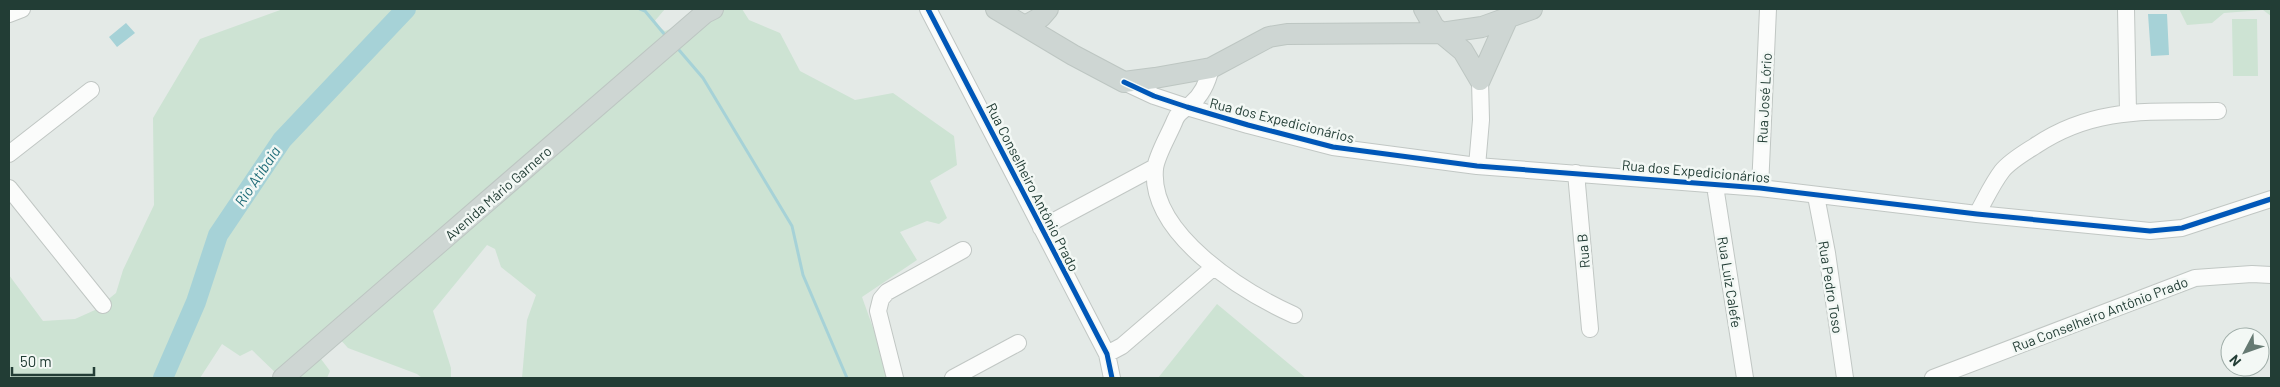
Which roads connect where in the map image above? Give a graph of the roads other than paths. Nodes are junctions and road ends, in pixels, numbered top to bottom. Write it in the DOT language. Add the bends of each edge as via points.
graph roads {
  1 [pos="22,9"];
  2 [pos="714,9"];
  3 [pos="928,9"];
  4 [pos="996,9"];
  5 [pos="1048,9"];
  6 [pos="1424,9"];
  7 [pos="1532,9"];
  8 [pos="1768,9"];
  9 [pos="2126,9"];
  10 [pos="1510,13"];
  11 [pos="9,14"];
  12 [pos="1025,26"];
  13 [pos="1441,33"];
  14 [pos="1211,68"];
  15 [pos="1480,80"];
  16 [pos="1124,82"];
  17 [pos="91,90"];
  18 [pos="1187,107"];
  19 [pos="2218,110"];
  20 [pos="2128,112"];
  21 [pos="9,154"];
  22 [pos="1477,166"];
  23 [pos="1155,167"];
  24 [pos="1576,173"];
  25 [pos="1715,186"];
  26 [pos="9,188"];
  27 [pos="1760,188"];
  28 [pos="1816,196"];
  29 [pos="2271,199"];
  30 [pos="1977,214"];
  31 [pos="1041,228"];
  32 [pos="963,250"];
  33 [pos="1214,267"];
  34 [pos="2271,275"];
  35 [pos="103,305"];
  36 [pos="1294,315"];
  37 [pos="1590,329"];
  38 [pos="1018,343"];
  39 [pos="1107,354"];
  40 [pos="284,378"];
  41 [pos="895,378"];
  42 [pos="953,378"];
  43 [pos="1112,378"];
  44 [pos="1745,378"];
  45 [pos="1845,378"];
  46 [pos="1933,378"];
  1 -- 11 [label="street"];
  2 -- 40 [label="main road, Avenida Mário Garnero" via="705,13"];
  3 -- 31 [label="street, Rua Conselheiro Antônio Prado"];
  4 -- 12 [label="main road"];
  5 -- 12 [label="main road"];
  6 -- 13 [label="main road"];
  7 -- 10 [label="main road"];
  8 -- 27 [label="street, Rua José Lório"];
  9 -- 20 [label="street"];
  10 -- 13 [label="main road" via="1482,27"];
  10 -- 15 [label="main road"];
  12 -- 16 [label="main road"];
  13 -- 14 [label="main road" via="1269,36"];
  13 -- 15 [label="main road" via="1463,51"];
  14 -- 16 [label="main road"];
  14 -- 18 [label="street" via="1203,89"];
  15 -- 22 [label="street"];
  16 -- 18 [label="street, Rua dos Expedicionários"];
  17 -- 21 [label="street"];
  18 -- 22 [label="street, Rua dos Expedicionários" via="1334,147"];
  18 -- 23 [label="street" via="1177,116"];
  19 -- 20 [label="street"];
  20 -- 30 [label="street" via="2074,124 2025,152 2002,171"];
  22 -- 24 [label="street, Rua dos Expedicionários"];
  23 -- 31 [label="street"];
  23 -- 33 [label="street" via="1160,205 1174,228"];
  24 -- 25 [label="street, Rua dos Expedicionários"];
  24 -- 37 [label="street, Rua B"];
  25 -- 27 [label="street, Rua dos Expedicionários"];
  25 -- 44 [label="street, Rua Luiz Calefe"];
  26 -- 35 [label="street"];
  27 -- 28 [label="street, Rua dos Expedicionários"];
  28 -- 30 [label="street, Rua dos Expedicionários"];
  28 -- 45 [label="street, Rua Pedro Toso"];
  29 -- 30 [label="street, Rua dos Expedicionários" via="2182,228 2150,231"];
  31 -- 39 [label="street, Rua Conselheiro Antônio Prado"];
  32 -- 41 [label="street" via="887,292 881,299 878,311"];
  33 -- 36 [label="street" via="1264,302"];
  33 -- 39 [label="street" via="1122,346"];
  34 -- 46 [label="street, Rua Conselheiro Antônio Prado" via="2195,278"];
  38 -- 42 [label="street"];
  39 -- 43 [label="street, Rua Conselheiro Antônio Prado"];
}
